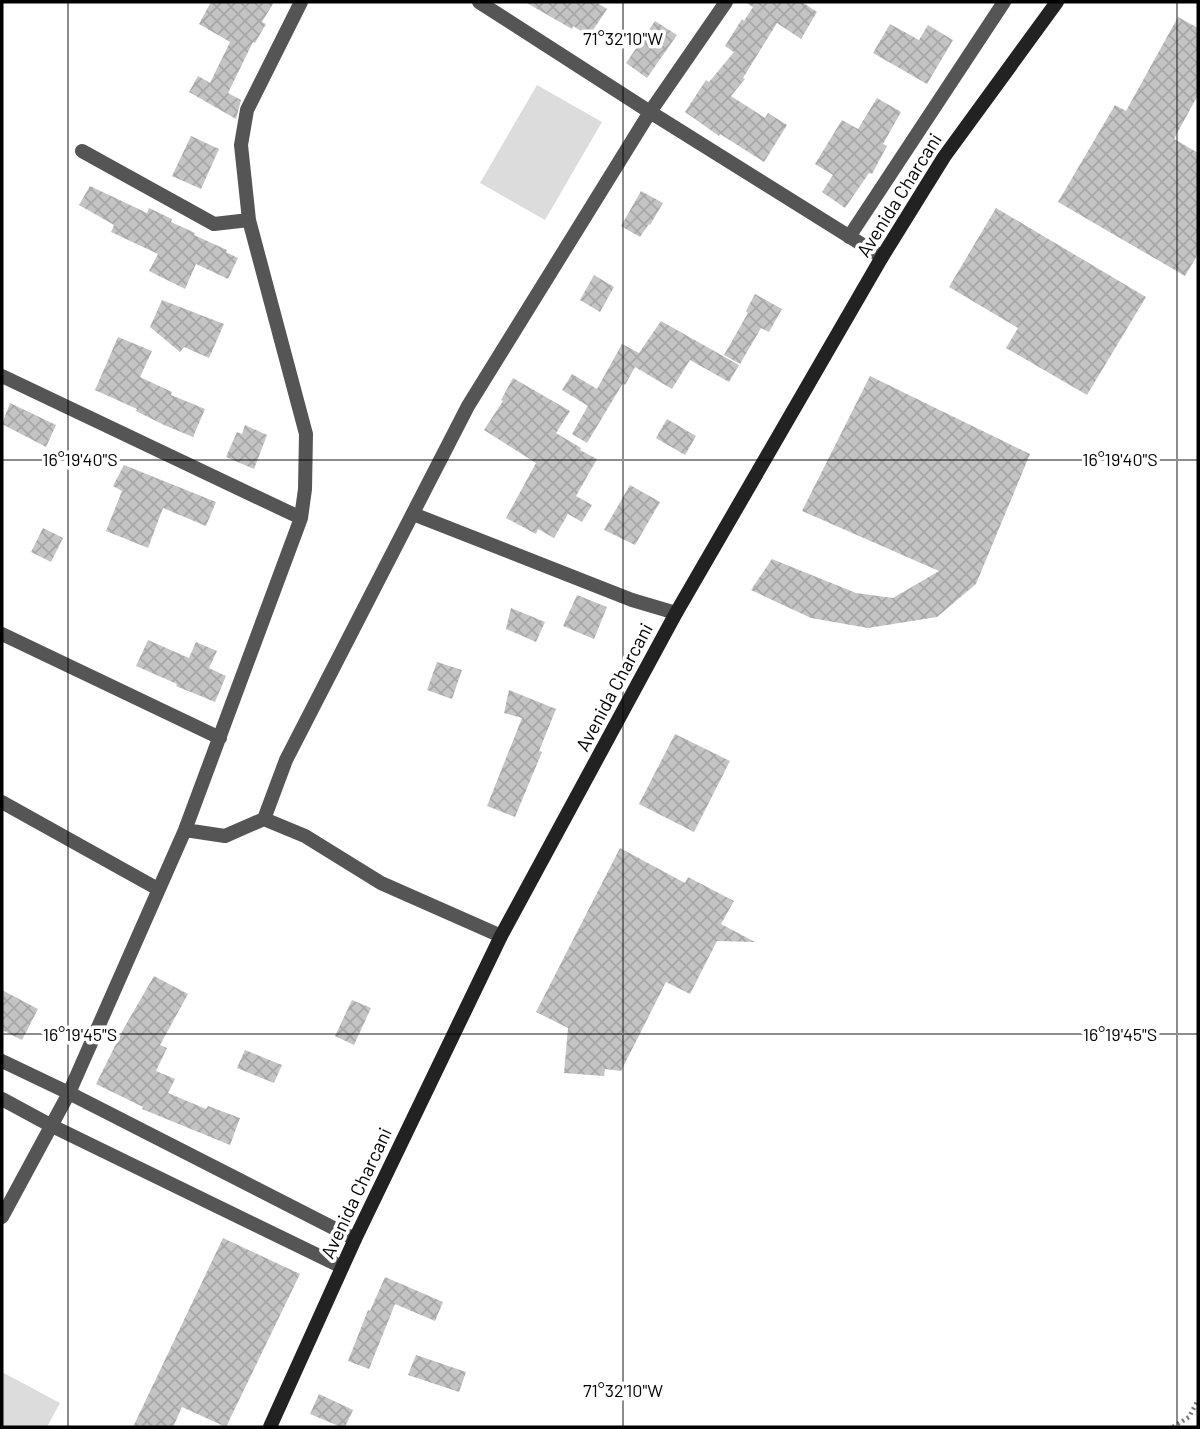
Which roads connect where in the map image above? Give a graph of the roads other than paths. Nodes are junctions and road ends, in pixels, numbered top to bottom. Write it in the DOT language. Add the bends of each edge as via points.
graph roads {
  1 [pos="301,2"];
  2 [pos="479,2"];
  3 [pos="726,2"];
  4 [pos="1004,2"];
  5 [pos="1057,2"];
  6 [pos="650,112"];
  7 [pos="82,151"];
  8 [pos="249,220"];
  9 [pos="849,237"];
  10 [pos="882,257"];
  11 [pos="2,376"];
  12 [pos="413,514"];
  13 [pos="301,518"];
  14 [pos="676,613"];
  15 [pos="2,634"];
  16 [pos="220,738"];
  17 [pos="2,802"];
  18 [pos="264,819"];
  19 [pos="185,830"];
  20 [pos="158,889"];
  21 [pos="501,936"];
  22 [pos="2,1061"];
  23 [pos="69,1093"];
  24 [pos="2,1099"];
  25 [pos="50,1125"];
  26 [pos="2,1217"];
  27 [pos="355,1239"];
  28 [pos="342,1267"];
  29 [pos="270,1427"];
  1 -- 8 [label="street" via="247,110 242,145"];
  2 -- 6 [label="street"];
  3 -- 6 [label="street"];
  4 -- 9 [label="street"];
  5 -- 10 [label="main road, Avenida Charcani" via="944,157"];
  6 -- 9 [label="street"];
  6 -- 12 [label="street" via="468,406"];
  7 -- 8 [label="street" via="214,224"];
  8 -- 13 [label="street" via="306,434"];
  9 -- 10 [label="street"];
  10 -- 14 [label="main road, Avenida Charcani"];
  11 -- 13 [label="street"];
  12 -- 14 [label="street"];
  12 -- 18 [label="street" via="286,760"];
  13 -- 16 [label="street"];
  14 -- 21 [label="main road, Avenida Charcani"];
  15 -- 16 [label="street"];
  16 -- 19 [label="street"];
  17 -- 20 [label="street"];
  18 -- 19 [label="street" via="225,836"];
  18 -- 21 [label="street" via="305,836 381,883"];
  19 -- 20 [label="street"];
  20 -- 23 [label="street"];
  21 -- 27 [label="main road, Avenida Charcani"];
  22 -- 23 [label="street"];
  23 -- 25 [label="street"];
  23 -- 27 [label="street"];
  24 -- 25 [label="street"];
  25 -- 26 [label="street"];
  25 -- 28 [label="street"];
  27 -- 28 [label="main road, Avenida Charcani"];
  28 -- 29 [label="main road, Avenida Charcani"];
}
